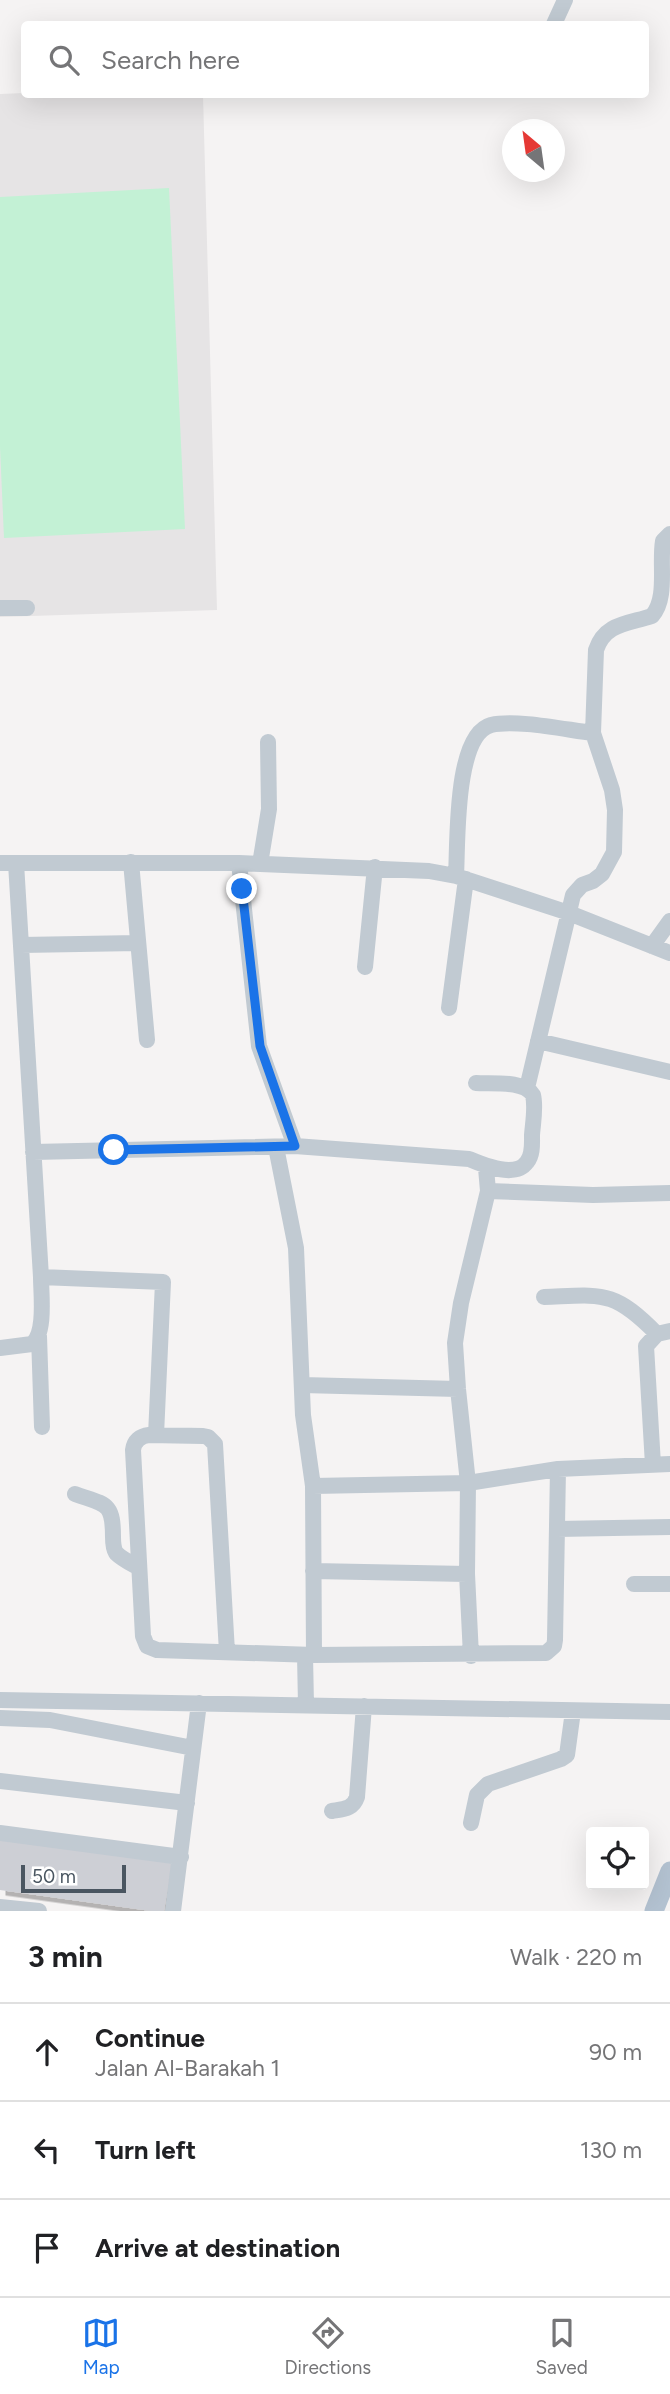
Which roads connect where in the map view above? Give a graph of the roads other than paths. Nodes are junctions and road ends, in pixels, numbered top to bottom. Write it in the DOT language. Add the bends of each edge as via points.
graph roads {
  1 [pos="565,0"];
  2 [pos="555,21"];
  3 [pos="670,534"];
  4 [pos="0,608"];
  5 [pos="27,608"];
  6 [pos="593,733"];
  7 [pos="268,742"];
  8 [pos="131,862"];
  9 [pos="8,863"];
  10 [pos="239,863"];
  11 [pos="260,864"];
  12 [pos="375,867"];
  13 [pos="461,877"];
  14 [pos="569,913"];
  15 [pos="670,921"];
  16 [pos="138,943"];
  17 [pos="21,945"];
  18 [pos="652,946"];
  19 [pos="670,953"];
  20 [pos="365,967"];
  21 [pos="449,1008"];
  22 [pos="146,1040"];
  23 [pos="538,1041"];
  24 [pos="670,1072"];
  25 [pos="476,1083"];
  26 [pos="527,1088"];
  27 [pos="295,1146"];
  28 [pos="276,1147"];
  29 [pos="33,1152"];
  30 [pos="486,1168"];
  31 [pos="488,1191"];
  32 [pos="670,1193"];
  33 [pos="41,1276"];
  34 [pos="544,1297"];
  35 [pos="663,1332"];
  36 [pos="39,1336"];
  37 [pos="0,1348"];
  38 [pos="302,1385"];
  39 [pos="458,1389"];
  40 [pos="42,1427"];
  41 [pos="156,1435"];
  42 [pos="670,1464"];
  43 [pos="653,1465"];
  44 [pos="558,1469"];
  45 [pos="468,1483"];
  46 [pos="313,1486"];
  47 [pos="75,1494"];
  48 [pos="670,1527"];
  49 [pos="557,1529"];
  50 [pos="139,1568"];
  51 [pos="313,1571"];
  52 [pos="467,1574"];
  53 [pos="634,1584"];
  54 [pos="670,1584"];
  55 [pos="227,1653"];
  56 [pos="309,1655"];
  57 [pos="471,1656"];
  58 [pos="0,1700"];
  59 [pos="199,1703"];
  60 [pos="306,1705"];
  61 [pos="364,1706"];
  62 [pos="573,1710"];
  63 [pos="670,1712"];
  64 [pos="0,1718"];
  65 [pos="194,1748"];
  66 [pos="0,1781"];
  67 [pos="187,1803"];
  68 [pos="332,1811"];
  69 [pos="471,1823"];
  70 [pos="0,1833"];
  71 [pos="181,1857"];
  72 [pos="668,1882"];
  73 [pos="0,1907"];
  74 [pos="39,1911"];
  75 [pos="173,1911"];
  76 [pos="654,1911"];
  1 -- 2 [label="street"];
  3 -- 6 [label="street" via="663,541 657,610 610,629 600,638"];
  4 -- 5 [label="street"];
  6 -- 13 [label="street" via="509,724 483,728 463,773"];
  6 -- 14 [label="street" via="612,790 614,852 602,874 576,889"];
  7 -- 11 [label="street" via="269,809"];
  8 -- 9 [label="street"];
  8 -- 10 [label="street"];
  8 -- 16 [label="street"];
  9 -- 17 [label="street"];
  10 -- 11 [label="street"];
  10 -- 27 [label="street" via="260,1046"];
  11 -- 12 [label="street"];
  12 -- 13 [label="street"];
  12 -- 20 [label="street"];
  13 -- 14 [label="street"];
  13 -- 21 [label="street"];
  14 -- 18 [label="street"];
  14 -- 23 [label="street"];
  15 -- 18 [label="street"];
  16 -- 17 [label="street"];
  16 -- 22 [label="street"];
  17 -- 29 [label="street"];
  18 -- 19 [label="street"];
  23 -- 24 [label="street"];
  23 -- 26 [label="street"];
  25 -- 26 [label="street"];
  26 -- 30 [label="street" via="534,1100 527,1163 503,1170"];
  27 -- 28 [label="street"];
  27 -- 30 [label="street" via="469,1159"];
  28 -- 29 [label="street"];
  28 -- 38 [label="street" via="296,1248"];
  29 -- 33 [label="street"];
  30 -- 31 [label="street"];
  31 -- 32 [label="street"];
  31 -- 39 [label="street" via="457,1325"];
  33 -- 36 [label="street"];
  33 -- 41 [label="street" via="163,1282"];
  34 -- 35 [label="street" via="601,1295 617,1300"];
  35 -- 43 [label="street" via="648,1341 645,1352"];
  36 -- 37 [label="street" via="27,1345"];
  36 -- 40 [label="street"];
  38 -- 39 [label="street"];
  38 -- 46 [label="street"];
  39 -- 45 [label="street"];
  41 -- 50 [label="street" via="141,1437 133,1450"];
  41 -- 55 [label="street" via="202,1436 215,1444"];
  42 -- 43 [label="street"];
  43 -- 44 [label="street"];
  44 -- 45 [label="street"];
  44 -- 49 [label="street"];
  45 -- 46 [label="street"];
  45 -- 52 [label="street"];
  46 -- 51 [label="street"];
  47 -- 50 [label="street" via="104,1504 113,1517 114,1550"];
  48 -- 49 [label="street"];
  49 -- 57 [label="street" via="554,1646 541,1655"];
  50 -- 55 [label="street" via="147,1646"];
  51 -- 52 [label="street"];
  51 -- 56 [label="street"];
  52 -- 57 [label="street"];
  53 -- 54 [label="street"];
  55 -- 56 [label="street"];
  56 -- 57 [label="street"];
  56 -- 60 [label="street"];
  58 -- 59 [label="street"];
  59 -- 60 [label="street"];
  59 -- 65 [label="street"];
  60 -- 61 [label="street"];
  61 -- 62 [label="street"];
  61 -- 68 [label="street" via="358,1797 349,1808"];
  62 -- 63 [label="street"];
  62 -- 69 [label="street" via="566,1755 488,1784 477,1795"];
  64 -- 65 [label="street" via="50,1720"];
  65 -- 67 [label="street"];
  66 -- 67 [label="street"];
  67 -- 71 [label="street"];
  70 -- 71 [label="street"];
  71 -- 75 [label="street"];
  72 -- 76 [label="main road"];
  73 -- 74 [label="street"];
}
